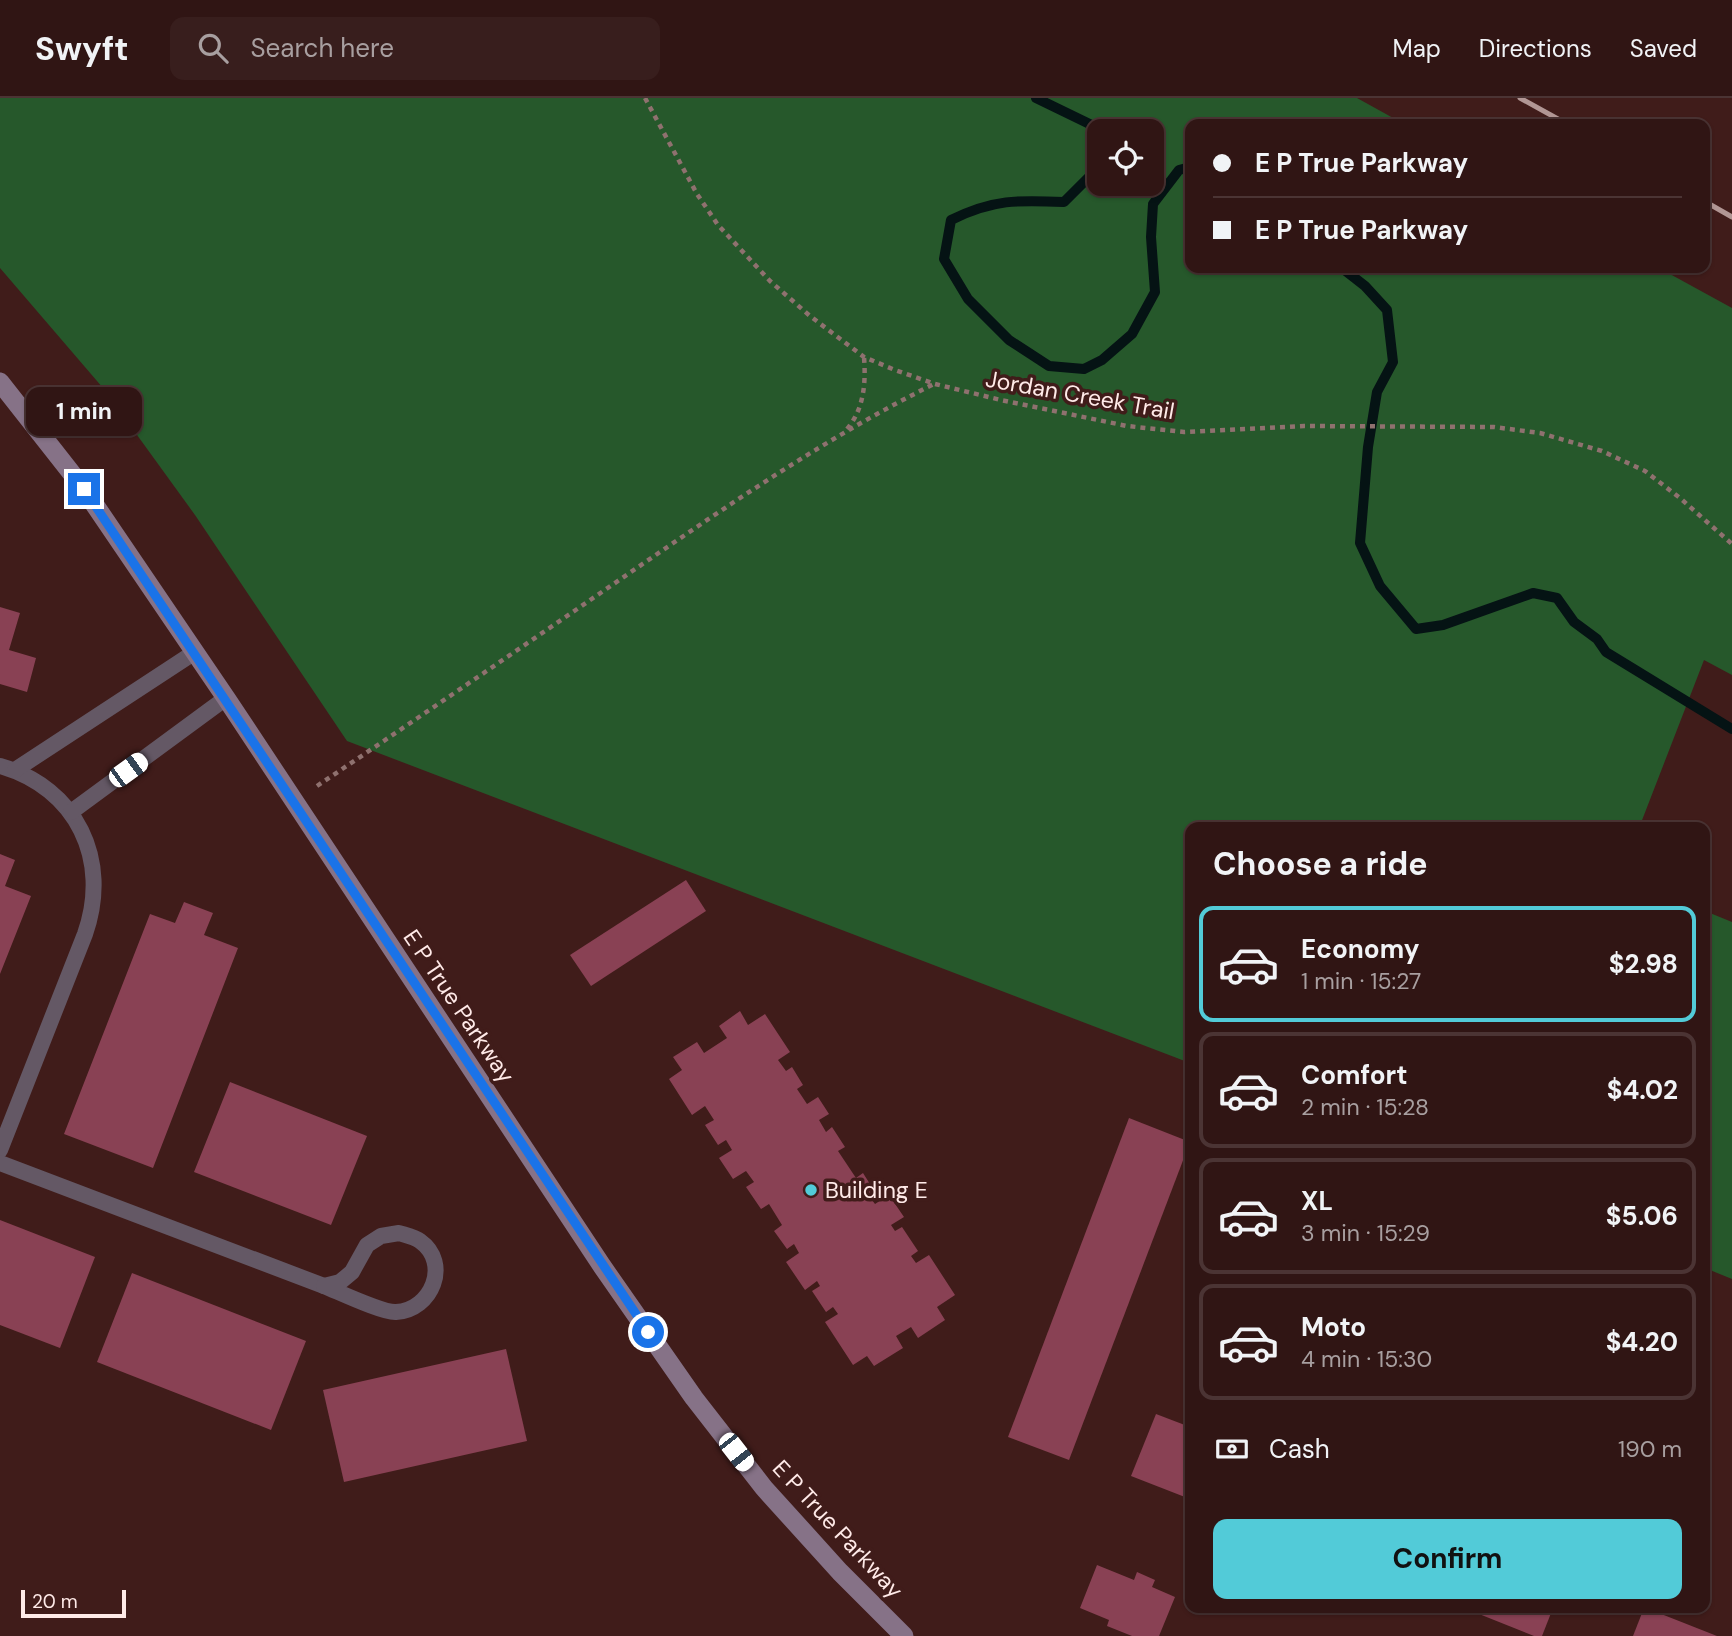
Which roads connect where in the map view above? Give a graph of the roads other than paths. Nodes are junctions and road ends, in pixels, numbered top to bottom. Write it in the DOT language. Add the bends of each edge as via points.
graph roads {
  1 [pos="0,382"];
  2 [pos="195,652"];
  3 [pos="226,698"];
  4 [pos="7,768"];
  5 [pos="71,812"];
  6 [pos="0,1150"];
  7 [pos="0,1163"];
  8 [pos="324,1286"];
  9 [pos="904,1636"];
  1 -- 2 [label="main road, E P True Parkway" via="84,489"];
  2 -- 3 [label="main road, E P True Parkway"];
  2 -- 4 [label="lane"];
  3 -- 5 [label="lane"];
  3 -- 9 [label="main road, E P True Parkway" via="694,1398 764,1488"];
  4 -- 5 [label="lane" via="38,781"];
  5 -- 6 [label="lane" via="91,854 95,886 90,919"];
  7 -- 8 [label="lane"];
  8 -- 8 [label="lane" via="393,1313 412,1310 428,1297 436,1278 433,1256 420,1241 399,1233 381,1236 367,1245 352,1272 340,1282"];
}
